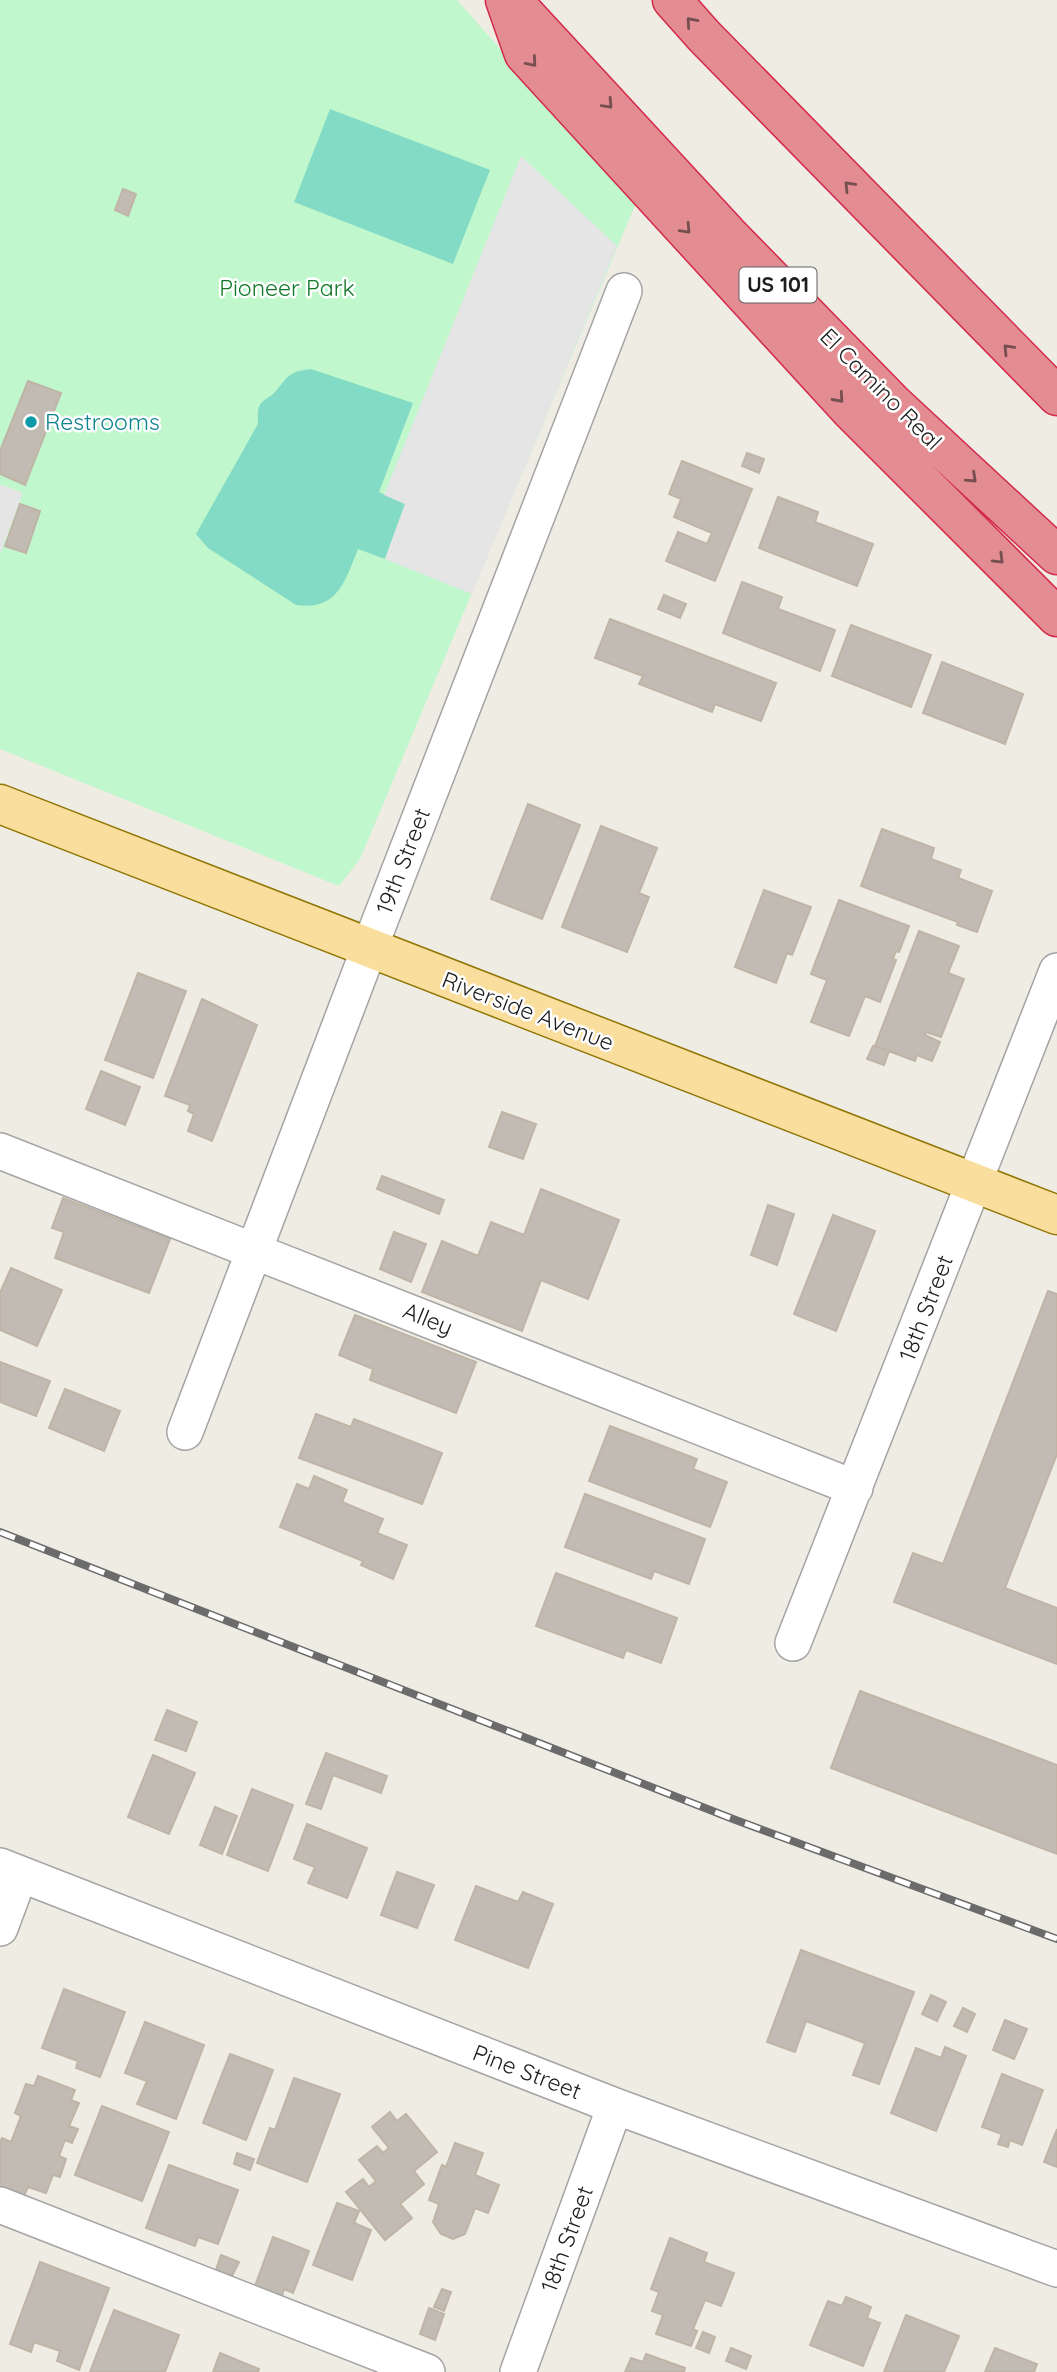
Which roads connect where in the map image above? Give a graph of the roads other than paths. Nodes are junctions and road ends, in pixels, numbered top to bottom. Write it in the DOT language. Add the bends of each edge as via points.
graph roads {
  1 [pos="505,0"];
  2 [pos="512,0"];
  3 [pos="672,0"];
  4 [pos="624,291"];
  5 [pos="1057,396"];
  6 [pos="1057,555"];
  7 [pos="1057,617"];
  8 [pos="0,804"];
  9 [pos="369,949"];
  10 [pos="1057,971"];
  11 [pos="0,1151"];
  12 [pos="975,1184"];
  13 [pos="1057,1215"];
  14 [pos="255,1251"];
  15 [pos="185,1432"];
  16 [pos="855,1488"];
  17 [pos="793,1643"];
  18 [pos="10,1870"];
  19 [pos="0,1928"];
  20 [pos="615,2106"];
  21 [pos="0,2205"];
  22 [pos="1057,2269"];
  23 [pos="426,2372"];
  24 [pos="518,2372"];
  1 -- 7 [label="highway, one-way" via="524,54 850,410"];
  2 -- 6 [label="highway, El Camino Real / US 101, one-way" via="728,234 894,404"];
  5 -- 3 [label="highway, one-way"];
  4 -- 9 [label="street, 19th Street"];
  8 -- 9 [label="main road, Riverside Avenue"];
  9 -- 12 [label="main road, Riverside Avenue"];
  9 -- 14 [label="street, 19th Street"];
  10 -- 12 [label="street, 18th Street"];
  11 -- 14 [label="street, Alley"];
  12 -- 13 [label="main road, Riverside Avenue"];
  12 -- 16 [label="street, 18th Street"];
  14 -- 15 [label="street, 19th Street"];
  14 -- 16 [label="street, Alley"];
  16 -- 17 [label="street, 18th Street"];
  18 -- 19 [label="street"];
  18 -- 20 [label="street, Pine Street"];
  20 -- 22 [label="street, Pine Street"];
  20 -- 24 [label="street, 18th Street"];
  21 -- 23 [label="street"];
}
